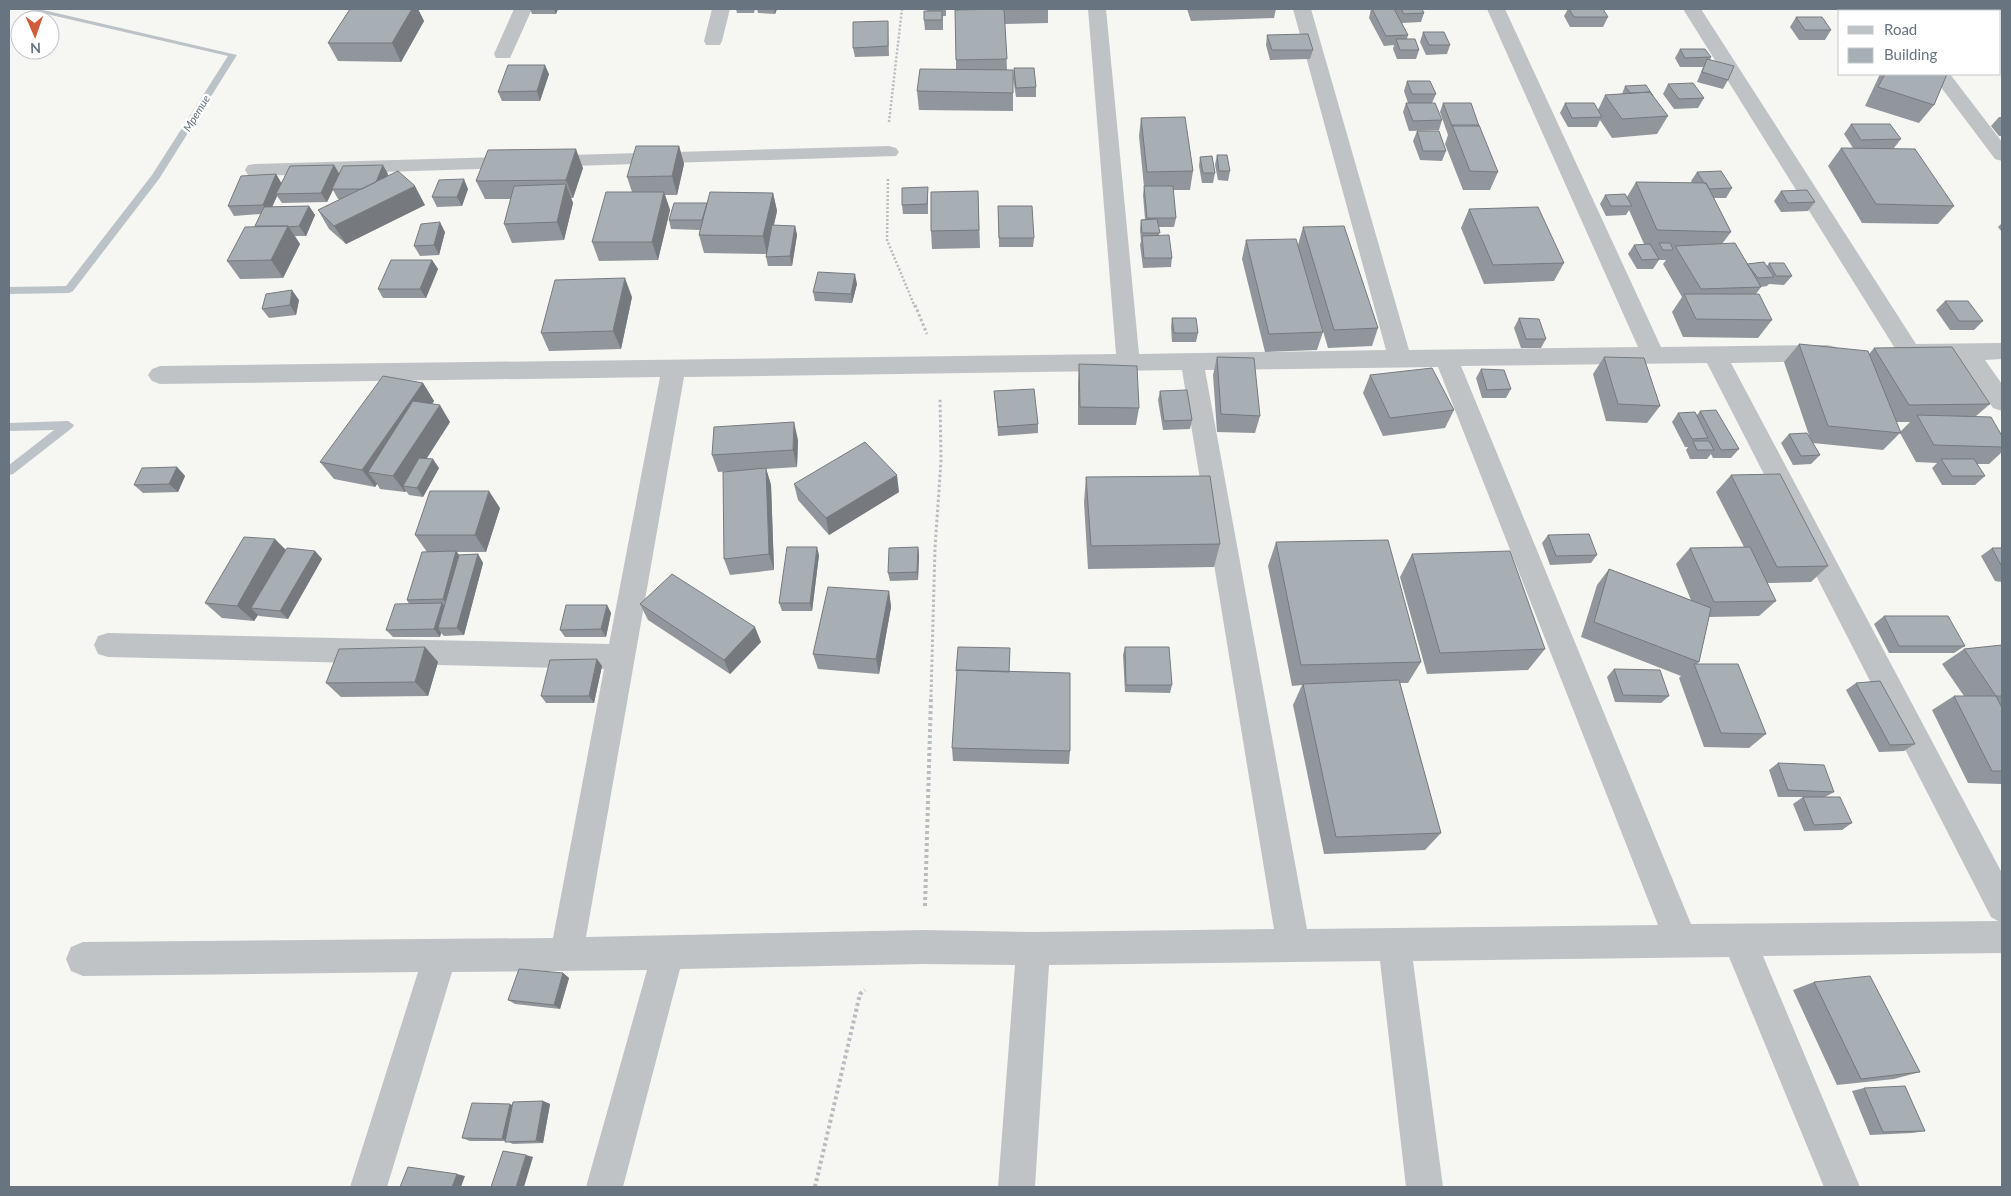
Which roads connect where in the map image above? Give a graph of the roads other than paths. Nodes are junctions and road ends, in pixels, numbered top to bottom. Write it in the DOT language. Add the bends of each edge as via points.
graph roads {
  1 [pos="523,9"];
  2 [pos="721,9"];
  3 [pos="1097,9"];
  4 [pos="1302,9"];
  5 [pos="1496,9"];
  6 [pos="1692,9"];
  7 [pos="714,42"];
  8 [pos="504,54"];
  9 [pos="1941,75"];
  10 [pos="889,152"];
  11 [pos="2002,155"];
  12 [pos="255,170"];
  13 [pos="2002,351"];
  14 [pos="1909,352"];
  15 [pos="1967,352"];
  16 [pos="1851,353"];
  17 [pos="1880,353"];
  18 [pos="1715,355"];
  19 [pos="1654,356"];
  20 [pos="1446,358"];
  21 [pos="1400,359"];
  22 [pos="1128,362"];
  23 [pos="1192,362"];
  24 [pos="674,368"];
  25 [pos="160,375"];
  26 [pos="2002,402"];
  27 [pos="108,644"];
  28 [pos="621,657"];
  29 [pos="2002,906"];
  30 [pos="2002,937"];
  31 [pos="1739,940"];
  32 [pos="1681,941"];
  33 [pos="1394,944"];
  34 [pos="1292,945"];
  35 [pos="1033,949"];
  36 [pos="668,953"];
  37 [pos="566,954"];
  38 [pos="440,956"];
  39 [pos="84,959"];
  40 [pos="369,1187"];
  41 [pos="605,1187"];
  42 [pos="1018,1187"];
  43 [pos="1425,1187"];
  44 [pos="1842,1187"];
  1 -- 8 [label="street"];
  2 -- 7 [label="street"];
  3 -- 22 [label="street"];
  4 -- 21 [label="street"];
  5 -- 19 [label="street"];
  6 -- 14 [label="street"];
  9 -- 11 [label="street"];
  10 -- 12 [label="street"];
  13 -- 15 [label="street"];
  14 -- 15 [label="street"];
  14 -- 17 [label="street"];
  15 -- 26 [label="street"];
  16 -- 18 [label="street"];
  18 -- 19 [label="street"];
  18 -- 29 [label="street"];
  19 -- 20 [label="street"];
  20 -- 21 [label="street"];
  20 -- 32 [label="street"];
  21 -- 23 [label="street"];
  22 -- 23 [label="street"];
  22 -- 24 [label="street"];
  23 -- 34 [label="street"];
  24 -- 25 [label="street"];
  24 -- 28 [label="street"];
  27 -- 28 [label="street"];
  28 -- 37 [label="street"];
  30 -- 31 [label="street"];
  31 -- 32 [label="street"];
  31 -- 44 [label="street"];
  32 -- 33 [label="street"];
  33 -- 34 [label="street"];
  33 -- 43 [label="street"];
  34 -- 35 [label="street"];
  35 -- 36 [label="street"];
  35 -- 42 [label="street"];
  36 -- 37 [label="street"];
  36 -- 41 [label="street"];
  37 -- 38 [label="street"];
  38 -- 39 [label="street"];
  38 -- 40 [label="street"];
}
